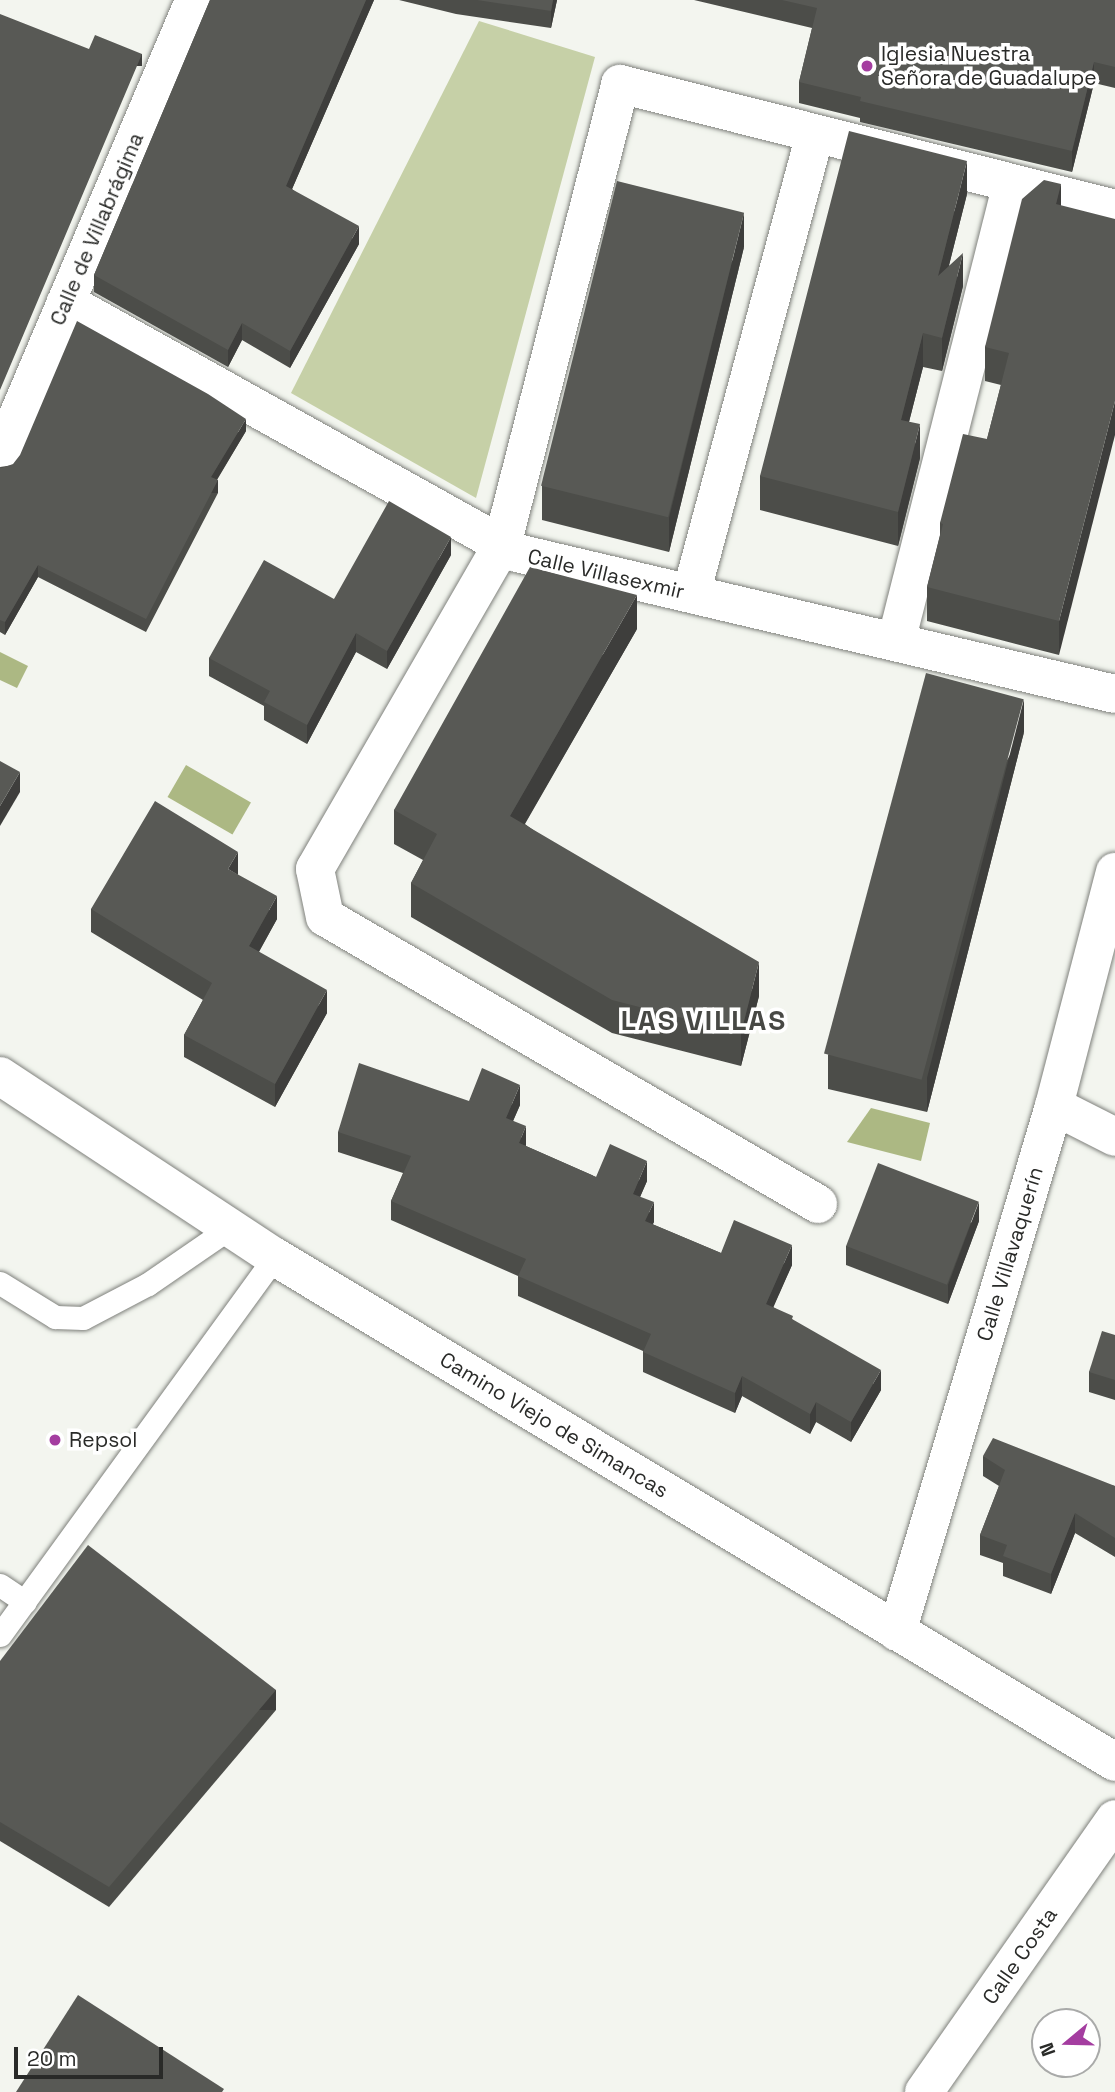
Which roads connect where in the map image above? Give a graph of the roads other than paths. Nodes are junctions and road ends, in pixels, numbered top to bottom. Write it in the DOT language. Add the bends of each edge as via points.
graph roads {
  1 [pos="194,0"];
  2 [pos="816,134"];
  3 [pos="1012,183"];
  4 [pos="1115,209"];
  5 [pos="66,302"];
  6 [pos="0,458"];
  7 [pos="502,545"];
  8 [pos="691,594"];
  9 [pos="896,642"];
  10 [pos="1115,694"];
  11 [pos="1112,897"];
  12 [pos="0,1076"];
  13 [pos="1054,1106"];
  14 [pos="1115,1137"];
  15 [pos="818,1204"];
  16 [pos="231,1227"];
  17 [pos="275,1257"];
  18 [pos="0,1283"];
  19 [pos="0,1585"];
  20 [pos="25,1602"];
  21 [pos="897,1632"];
  22 [pos="0,1635"];
  23 [pos="1115,1762"];
  24 [pos="1115,1819"];
  25 [pos="924,2092"];
  1 -- 5 [label="street, Calle de Villabrágima"];
  2 -- 3 [label="street"];
  2 -- 7 [label="street" via="620,84"];
  2 -- 8 [label="street"];
  3 -- 4 [label="street"];
  3 -- 9 [label="street"];
  5 -- 6 [label="street, Calle de Villabrágima"];
  5 -- 7 [label="street, Calle Villasexmir"];
  7 -- 8 [label="street, Calle Villasexmir" via="517,553"];
  7 -- 15 [label="street" via="315,869 326,917"];
  8 -- 9 [label="street, Calle Villasexmir"];
  9 -- 10 [label="street, Calle Villasexmir"];
  11 -- 13 [label="street, Calle Villavaquerín"];
  12 -- 16 [label="street, Camino Viejo de Simancas"];
  13 -- 14 [label="street"];
  13 -- 21 [label="street, Calle Villavaquerín"];
  16 -- 17 [label="street, Camino Viejo de Simancas"];
  16 -- 18 [label="lane" via="148,1284 83,1318 55,1317"];
  17 -- 20 [label="lane"];
  17 -- 21 [label="street, Camino Viejo de Simancas"];
  19 -- 20 [label="lane"];
  20 -- 22 [label="lane"];
  21 -- 23 [label="street, Camino Viejo de Simancas"];
  24 -- 25 [label="street, Calle Costa"];
}
